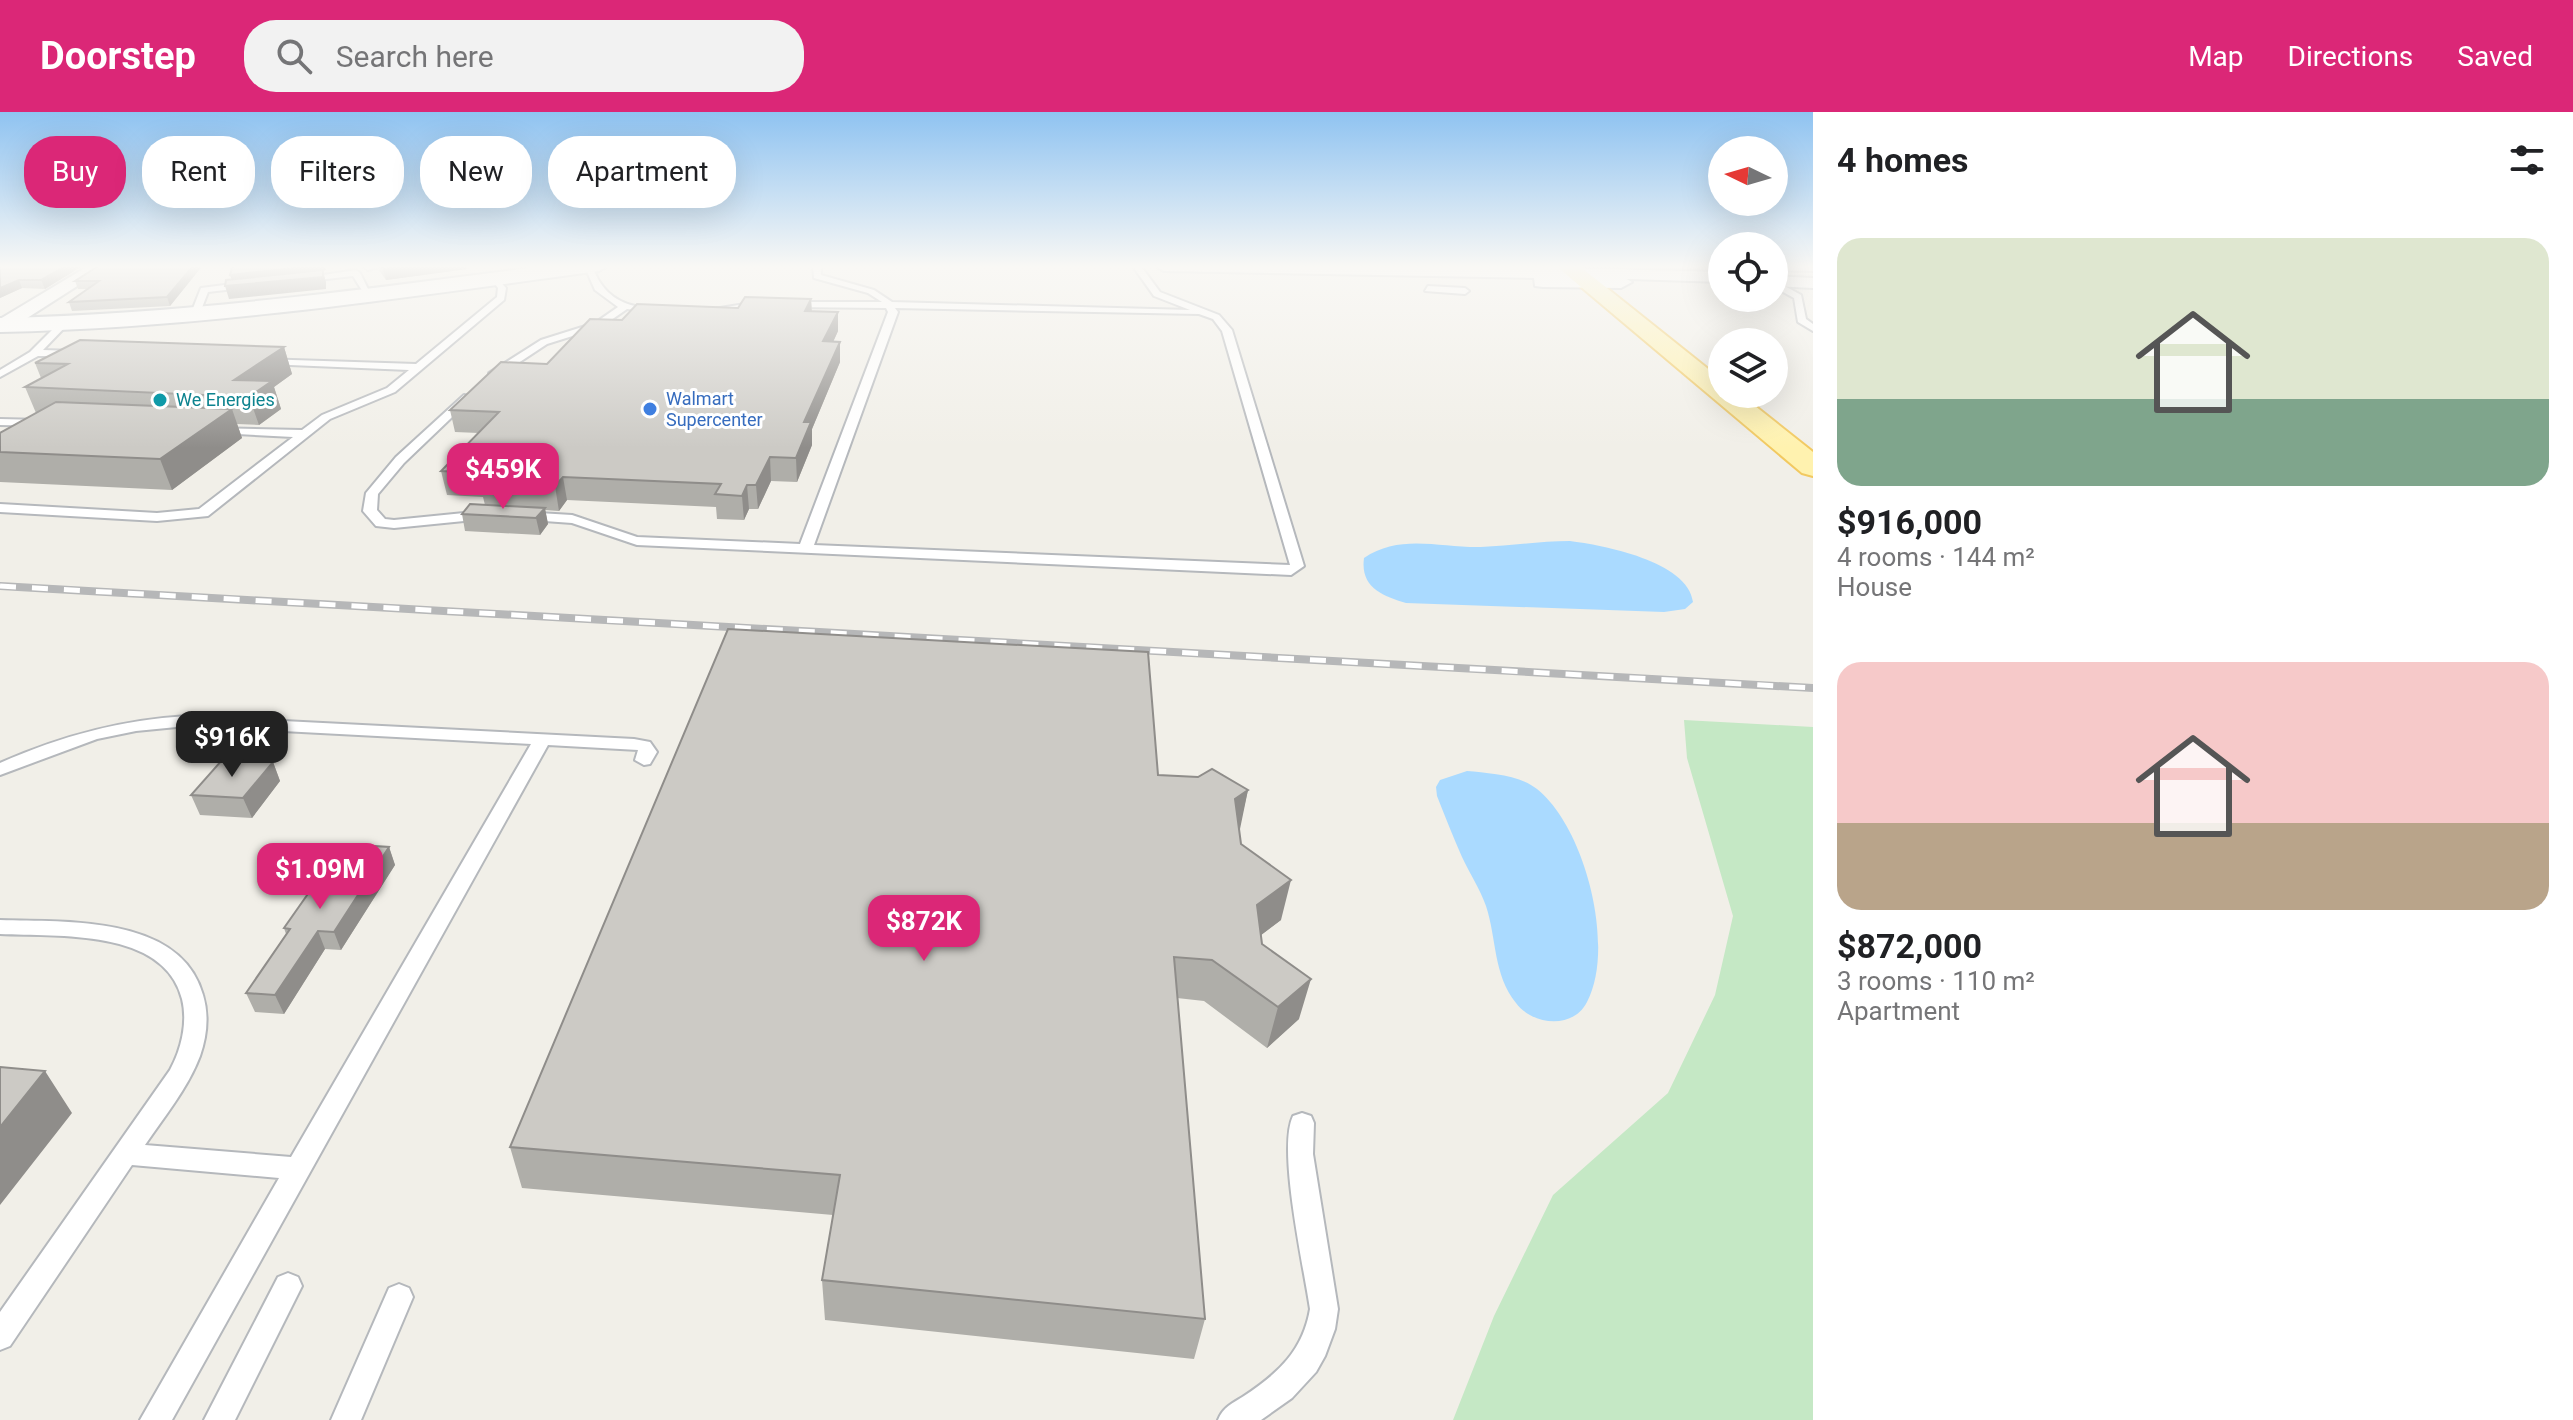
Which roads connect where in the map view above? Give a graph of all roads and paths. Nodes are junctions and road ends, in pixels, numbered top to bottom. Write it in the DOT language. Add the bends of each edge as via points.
graph roads {
  1 [pos="61,326"];
  2 [pos="459,326"];
  3 [pos="595,326"];
  4 [pos="889,326"];
  5 [pos="1224,326"];
  6 [pos="1649,326"];
  7 [pos="1660,326"];
  8 [pos="36,353"];
  9 [pos="82,354"];
  10 [pos="255,361"];
  11 [pos="1708,363"];
  12 [pos="419,367"];
  13 [pos="0,374"];
  14 [pos="487,379"];
  15 [pos="1708,381"];
  16 [pos="476,389"];
  17 [pos="1739,408"];
  18 [pos="1779,408"];
  19 [pos="1790,415"];
  20 [pos="0,422"];
  21 [pos="48,424"];
  22 [pos="207,430"];
  23 [pos="303,434"];
  24 [pos="1813,467"];
  25 [pos="0,508"];
  26 [pos="806,548"];
  27 [pos="543,739"];
  28 [pos="644,760"];
  29 [pos="0,770"];
  30 [pos="0,927"];
  31 [pos="1302,1123"];
  32 [pos="126,1154"];
  33 [pos="298,1169"];
  34 [pos="288,1286"];
  35 [pos="399,1297"];
  36 [pos="0,1336"];
  37 [pos="155,1420"];
  38 [pos="219,1420"];
  39 [pos="346,1420"];
  40 [pos="1233,1420"];
  1 -- 8 [label="lane"];
  2 -- 12 [label="lane"];
  3 -- 14 [label="lane" via="544,342"];
  4 -- 26 [label="lane"];
  5 -- 26 [label="lane" via="1297,566 1291,571"];
  6 -- 15 [label="main road"];
  7 -- 11 [label="main road"];
  8 -- 9 [label="lane"];
  8 -- 13 [label="lane"];
  10 -- 12 [label="lane"];
  12 -- 23 [label="lane" via="391,390 326,417"];
  16 -- 26 [label="lane" via="372,493 370,511 381,523 472,514 570,518 637,541"];
  17 -- 24 [label="main road"];
  18 -- 19 [label="main road"];
  20 -- 21 [label="lane"];
  22 -- 23 [label="lane"];
  23 -- 25 [label="lane" via="212,507 193,515"];
  27 -- 28 [label="lane" via="575,748 644,746"];
  27 -- 29 [label="lane" via="146,722 65,741"];
  27 -- 33 [label="lane"];
  30 -- 32 [label="lane" via="132,939 166,955 188,980 195,1018 189,1058"];
  31 -- 40 [label="lane" via="1300,1154 1323,1331 1295,1378"];
  32 -- 33 [label="lane"];
  32 -- 36 [label="lane"];
  33 -- 37 [label="lane"];
  34 -- 38 [label="lane"];
  35 -- 39 [label="lane"];
}
